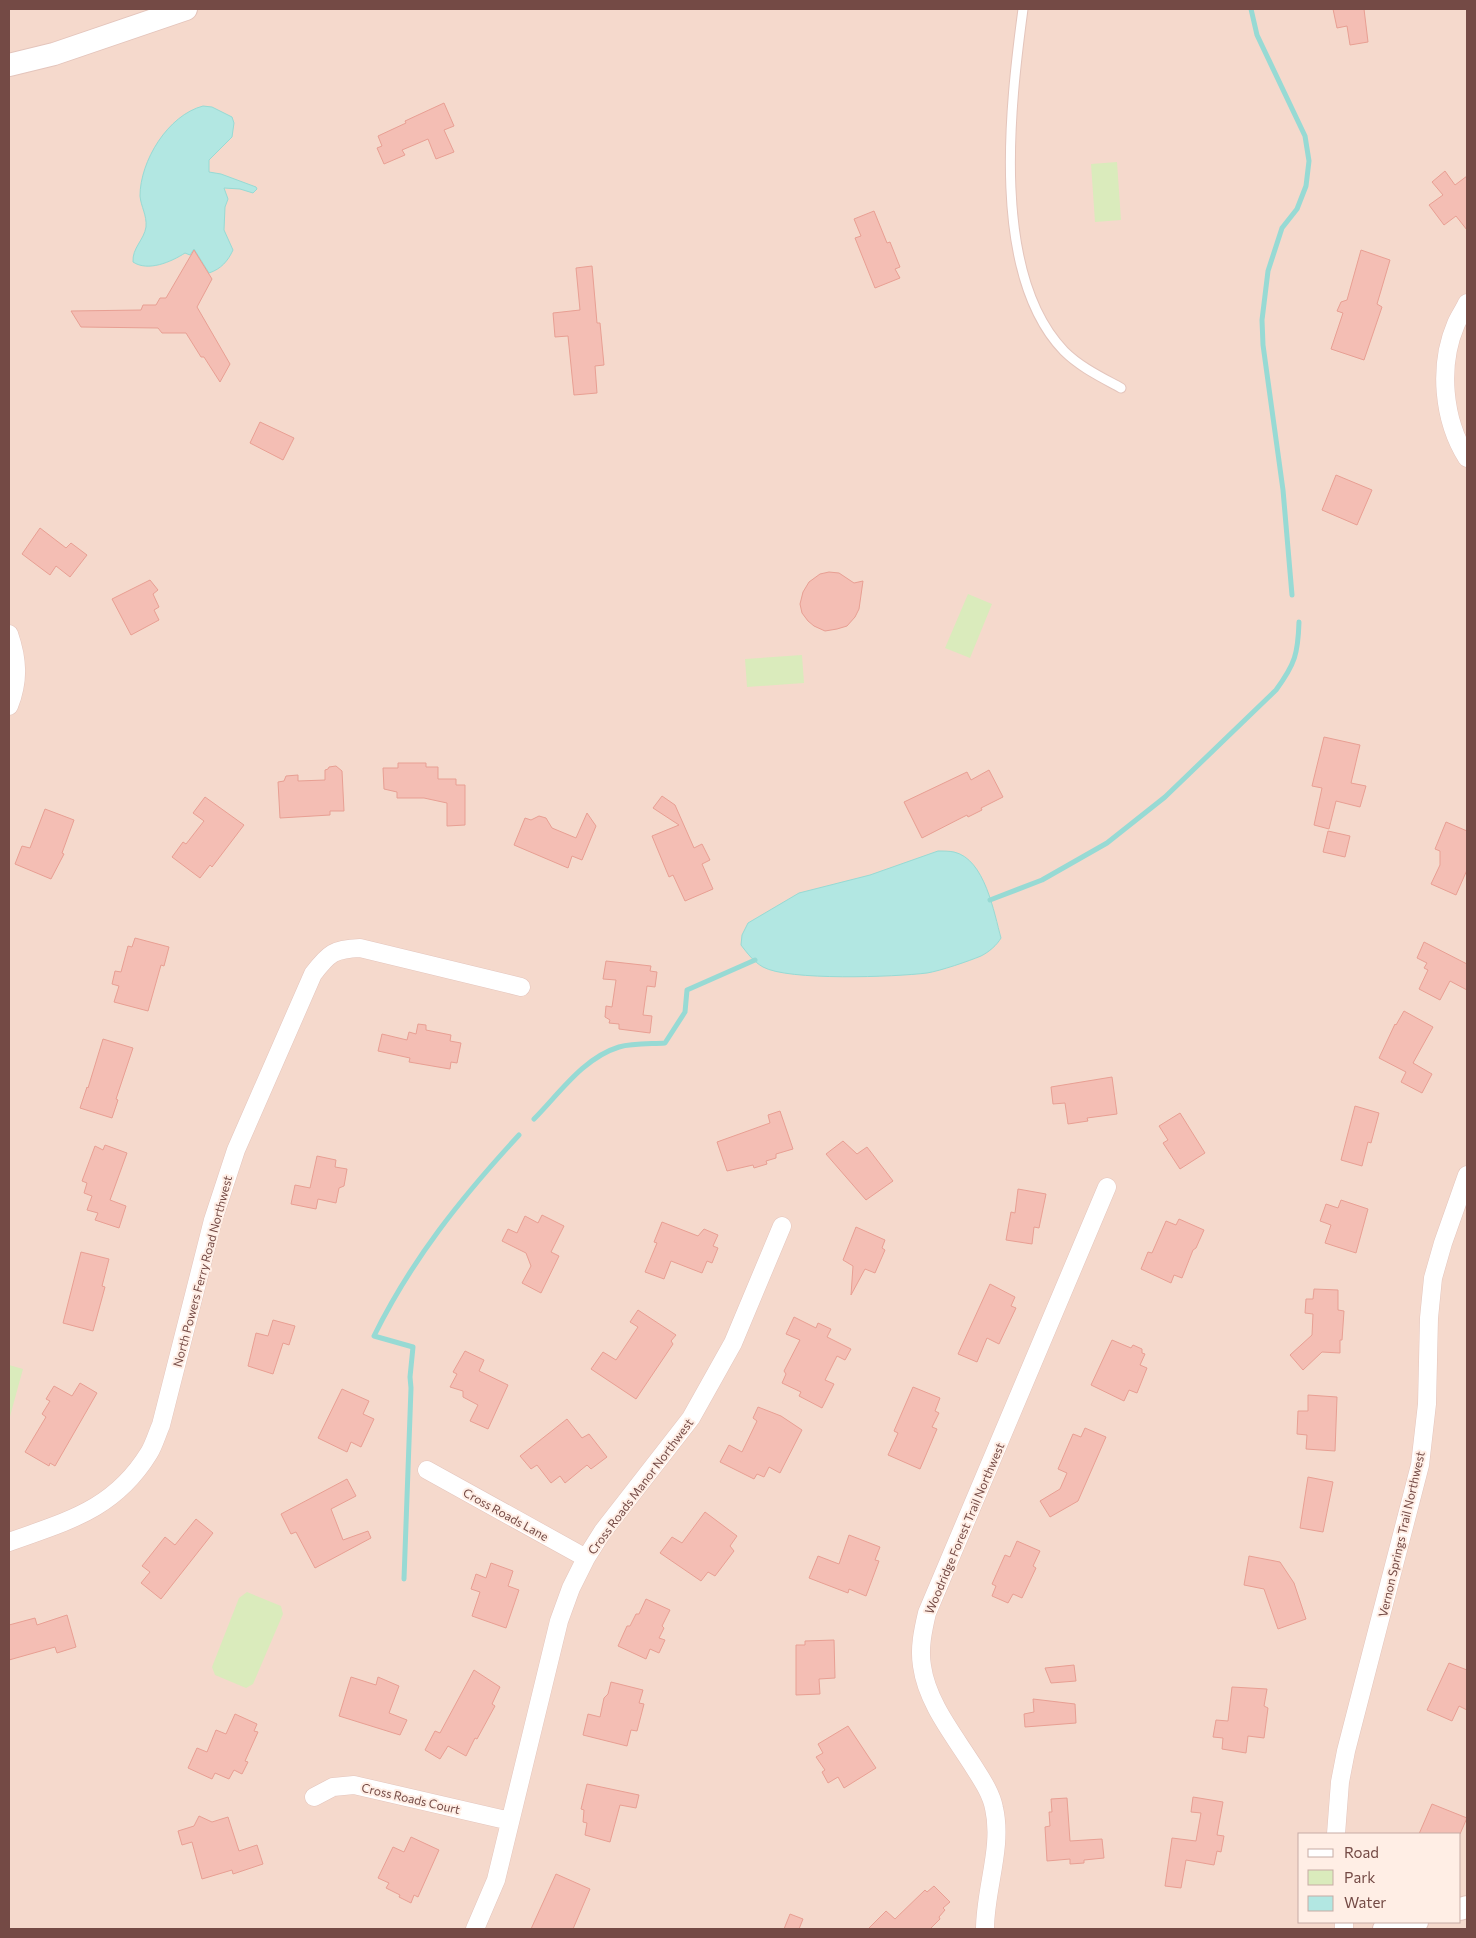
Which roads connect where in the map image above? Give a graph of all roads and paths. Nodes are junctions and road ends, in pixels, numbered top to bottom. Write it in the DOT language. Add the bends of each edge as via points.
graph roads {
  1 [pos="186,9"];
  2 [pos="1024,9"];
  3 [pos="9,65"];
  4 [pos="1467,303"];
  5 [pos="1121,388"];
  6 [pos="1467,458"];
  7 [pos="9,634"];
  8 [pos="9,706"];
  9 [pos="521,987"];
  10 [pos="1467,1175"];
  11 [pos="1107,1188"];
  12 [pos="782,1226"];
  13 [pos="427,1470"];
  14 [pos="9,1542"];
  15 [pos="586,1558"];
  16 [pos="314,1797"];
  17 [pos="510,1821"];
  18 [pos="1336,1833"];
  19 [pos="1412,1923"];
  20 [pos="475,1929"];
  21 [pos="985,1929"];
  22 [pos="1384,1929"];
  1 -- 3 [label="street" via="54,54"];
  2 -- 5 [label="lane" via="1015,70 1010,153 1012,220 1021,271 1041,319 1064,350 1085,368"];
  4 -- 6 [label="street" via="1449,345 1445,375 1449,412"];
  7 -- 8 [label="street" via="17,672"];
  9 -- 14 [label="street, North Powers Ferry Road Northwest" via="360,948 342,949 325,957 313,974 236,1150 213,1220 161,1425 150,1452 133,1476 104,1503 71,1520"];
  10 -- 18 [label="street, Vernon Springs Trail Northwest" via="1433,1278 1427,1404 1420,1465 1346,1751"];
  11 -- 21 [label="street, Woodridge Forest Trail Northwest" via="927,1613 921,1637 922,1666 929,1693 985,1784 994,1808 996,1837"];
  12 -- 15 [label="street, Cross Roads Manor Northwest" via="733,1342 691,1418 603,1531"];
  13 -- 15 [label="street, Cross Roads Lane"];
  15 -- 17 [label="street, Cross Roads Manor Northwest" via="559,1620"];
  16 -- 17 [label="street, Cross Roads Court" via="333,1787 354,1785"];
  17 -- 20 [label="street, Cross Roads Manor Northwest" via="496,1880"];
  19 -- 22 [label="street"];
}
